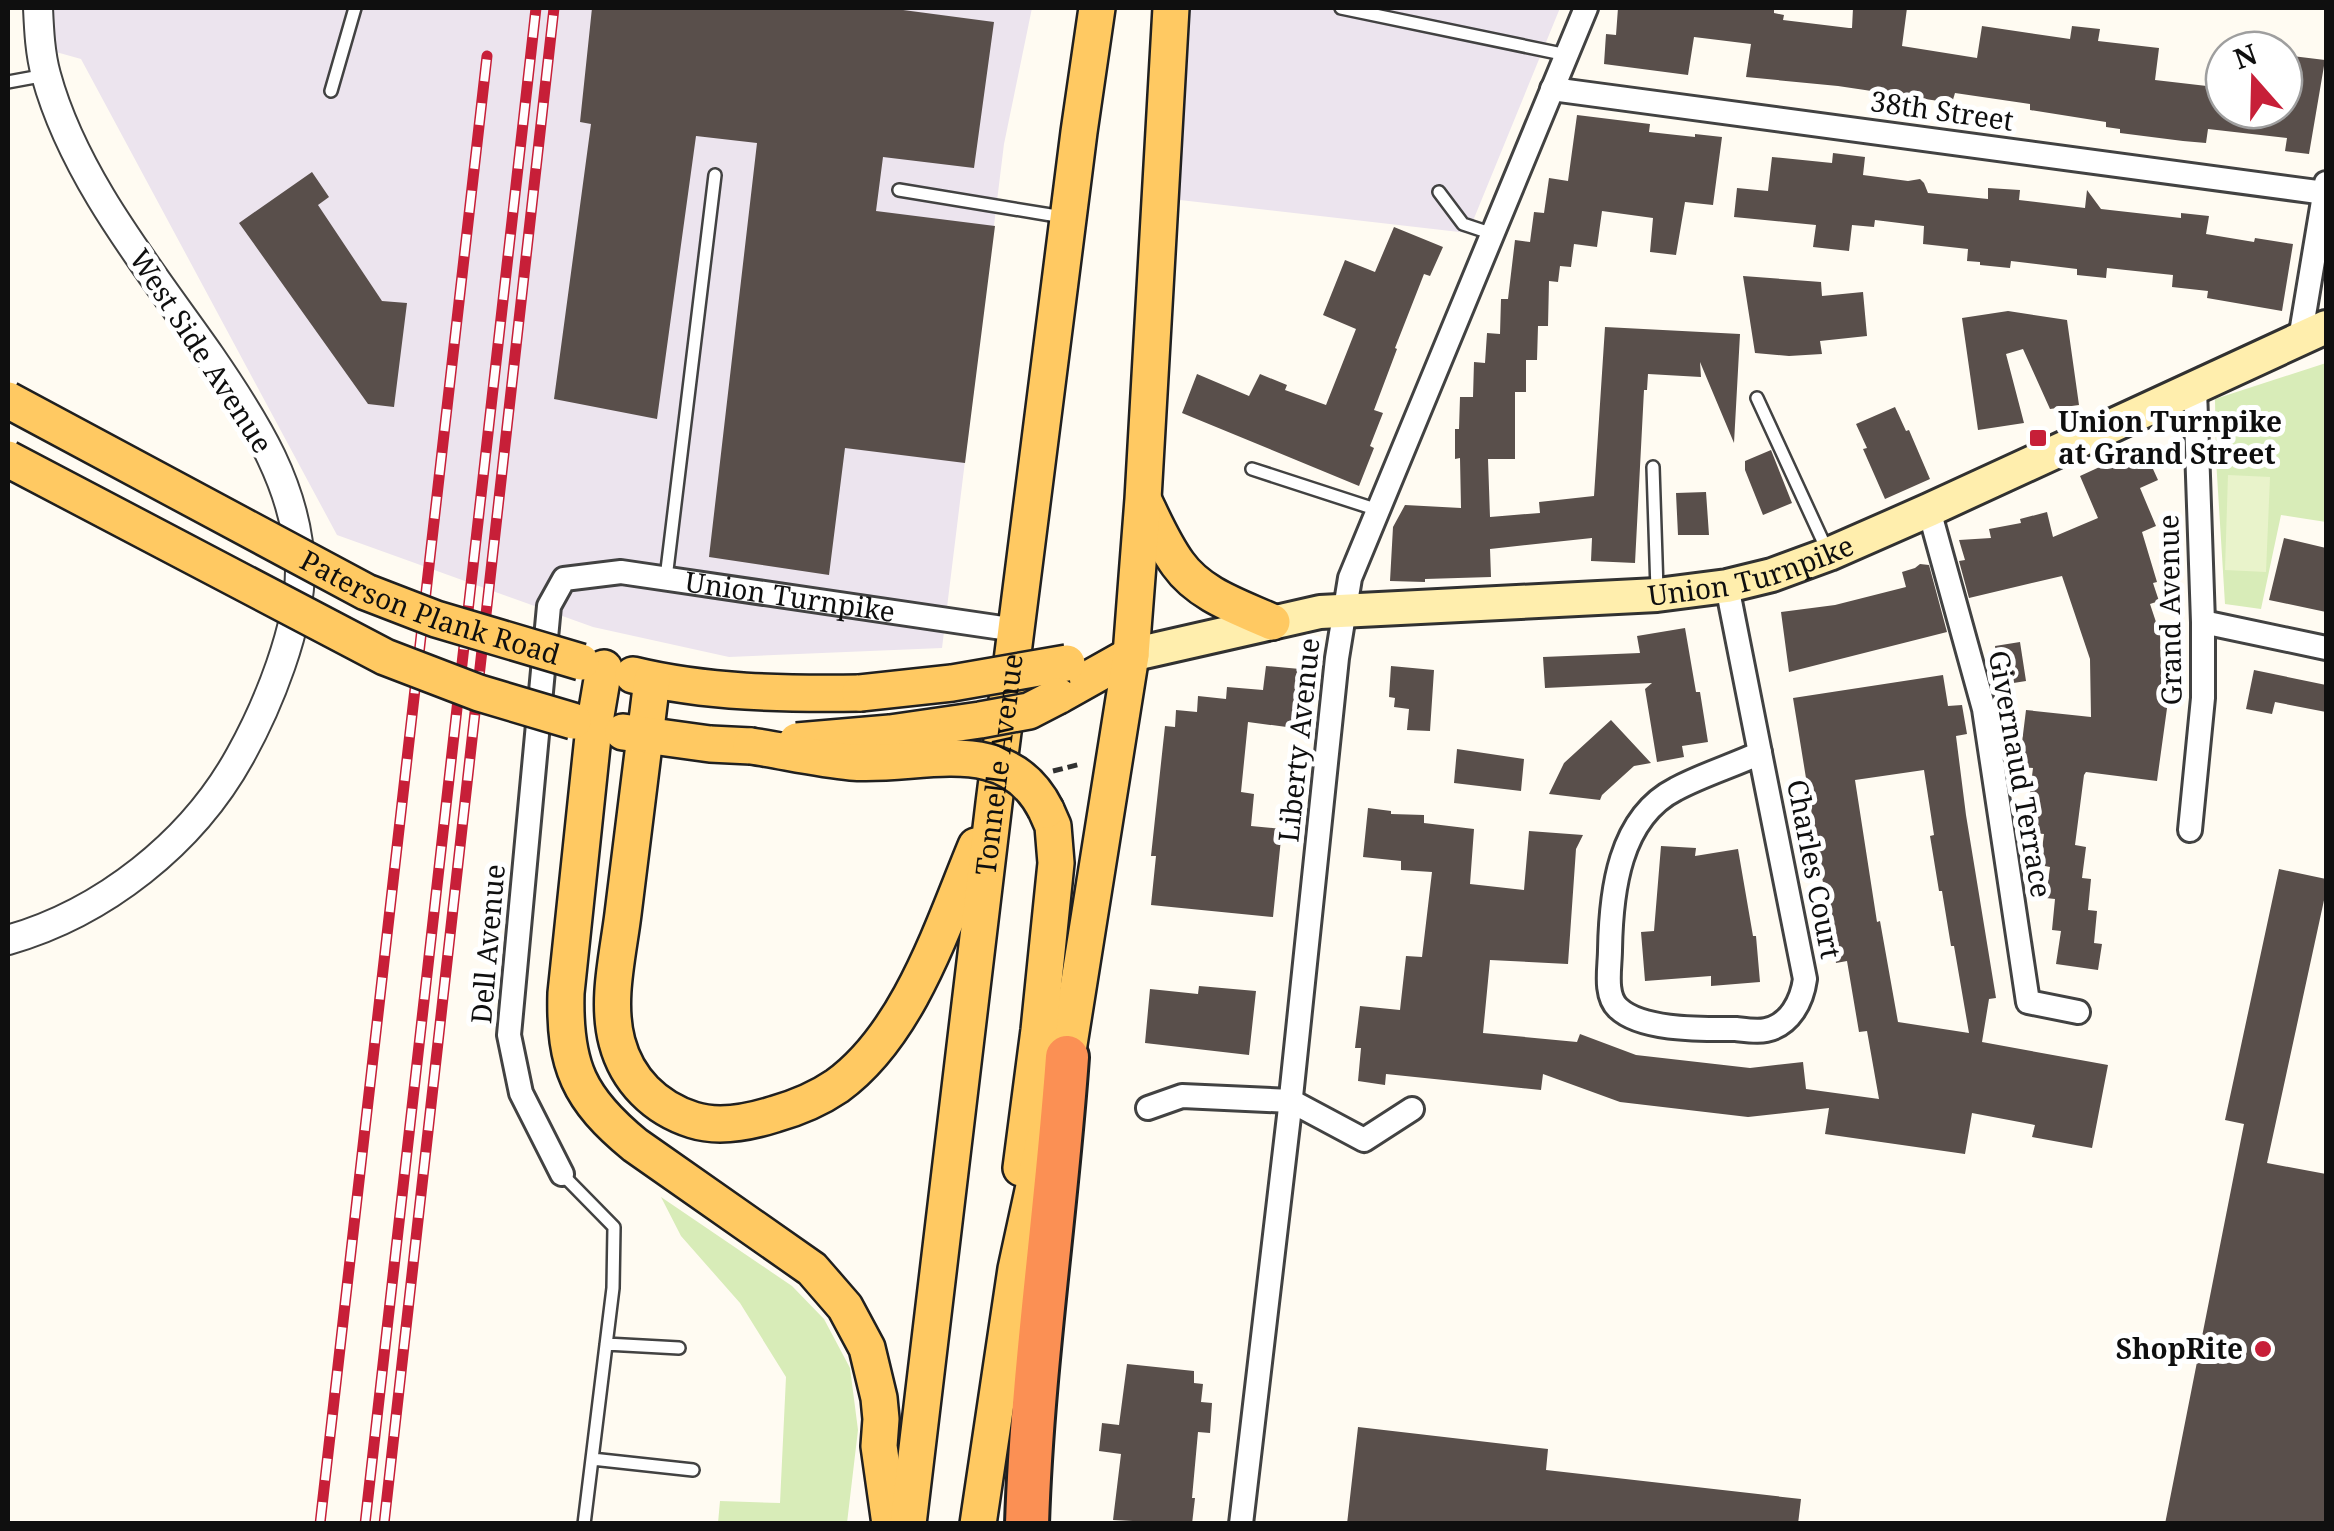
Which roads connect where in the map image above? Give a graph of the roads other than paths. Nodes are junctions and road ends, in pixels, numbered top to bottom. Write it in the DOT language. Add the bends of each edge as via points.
graph roads {
  1 [pos="38,8"];
  2 [pos="354,8"];
  3 [pos="1097,8"];
  4 [pos="1170,8"];
  5 [pos="1341,8"];
  6 [pos="1586,8"];
  7 [pos="1567,55"];
  8 [pos="46,75"];
  9 [pos="8,82"];
  10 [pos="1552,89"];
  11 [pos="331,91"];
  12 [pos="715,175"];
  13 [pos="899,190"];
  14 [pos="2326,190"];
  15 [pos="1438,192"];
  16 [pos="1068,218"];
  17 [pos="1493,234"];
  18 [pos="2313,333"];
  19 [pos="2194,389"];
  20 [pos="1757,398"];
  21 [pos="8,400"];
  22 [pos="8,459"];
  23 [pos="1653,467"];
  24 [pos="1252,469"];
  25 [pos="1143,499"];
  26 [pos="1378,510"];
  27 [pos="1929,510"];
  28 [pos="1829,554"];
  29 [pos="666,578"];
  30 [pos="564,580"];
  31 [pos="1726,586"];
  32 [pos="1657,595"];
  33 [pos="1343,610"];
  34 [pos="1272,622"];
  35 [pos="2204,622"];
  36 [pos="1016,630"];
  37 [pos="2326,648"];
  38 [pos="1130,656"];
  39 [pos="592,665"];
  40 [pos="652,680"];
  41 [pos="1062,680"];
  42 [pos="584,724"];
  43 [pos="645,735"];
  44 [pos="751,746"];
  45 [pos="1760,753"];
  46 [pos="994,803"];
  47 [pos="2190,830"];
  48 [pos="8,940"];
  49 [pos="2078,1012"];
  50 [pos="1067,1058"];
  51 [pos="1291,1102"];
  52 [pos="1148,1108"];
  53 [pos="1412,1108"];
  54 [pos="562,1174"];
  55 [pos="1016,1269"];
  56 [pos="606,1344"];
  57 [pos="679,1348"];
  58 [pos="592,1459"];
  59 [pos="693,1470"];
  60 [pos="1244,1520"];
  61 [pos="584,1524"];
  62 [pos="890,1524"];
  63 [pos="908,1524"];
  64 [pos="978,1524"];
  65 [pos="1027,1524"];
  1 -- 8 [label="street, West Side Avenue"];
  2 -- 11 [label="lane"];
  3 -- 16 [label="main road, Tonnelle Avenue"];
  4 -- 25 [label="main road"];
  5 -- 7 [label="lane"];
  6 -- 7 [label="street, Liberty Avenue"];
  7 -- 10 [label="street, Liberty Avenue"];
  8 -- 9 [label="lane"];
  8 -- 48 [label="street, West Side Avenue" via="89,174 259,431 291,508 300,572 266,706 209,803 165,850 109,893"];
  10 -- 14 [label="street, 38th Street"];
  10 -- 17 [label="street, Liberty Avenue"];
  12 -- 29 [label="lane"];
  13 -- 16 [label="lane"];
  14 -- 18 [label="street"];
  15 -- 17 [label="lane" via="1463,224"];
  16 -- 36 [label="main road, Tonnelle Avenue"];
  17 -- 26 [label="street, Liberty Avenue"];
  18 -- 19 [label="main road, Union Turnpike"];
  19 -- 27 [label="main road, Union Turnpike"];
  19 -- 35 [label="street, Grand Avenue"];
  20 -- 28 [label="lane"];
  21 -- 39 [label="main road, Paterson Plank Road, bridge" via="366,592 436,620"];
  22 -- 42 [label="main road, Paterson Plank Road, bridge" via="385,657"];
  23 -- 32 [label="lane"];
  24 -- 26 [label="lane"];
  25 -- 34 [label="main road" via="1191,579"];
  25 -- 38 [label="main road"];
  26 -- 33 [label="street, Liberty Avenue"];
  27 -- 28 [label="main road, Union Turnpike"];
  27 -- 49 [label="street, Givernaud Terrace" via="1984,709 2028,1002"];
  28 -- 31 [label="main road, Union Turnpike"];
  29 -- 30 [label="street, Union Turnpike" via="621,572"];
  29 -- 36 [label="street, Union Turnpike"];
  30 -- 54 [label="street, Dell Avenue" via="549,606 510,1035 521,1093"];
  31 -- 32 [label="main road, Union Turnpike"];
  31 -- 45 [label="street, Charles Court"];
  32 -- 33 [label="main road, Union Turnpike"];
  33 -- 34 [label="main road, Union Turnpike"];
  33 -- 51 [label="street, Liberty Avenue"];
  34 -- 38 [label="main road, Union Turnpike"];
  35 -- 37 [label="street"];
  35 -- 47 [label="street, Grand Avenue"];
  36 -- 46 [label="main road, Tonnelle Avenue"];
  38 -- 41 [label="main road, Paterson Plank Road"];
  38 -- 50 [label="main road, Paterson Plank Road"];
  39 -- 40 [label="main road, Paterson Plank Road"];
  39 -- 42 [label="main road"];
  40 -- 41 [label="main road, Paterson Plank Road, bridge" via="790,694"];
  40 -- 43 [label="main road"];
  41 -- 44 [label="main road, Paterson Plank Road, bridge" via="1029,711"];
  42 -- 43 [label="main road, Paterson Plank Road"];
  42 -- 62 [label="main road" via="566,993 575,1070 614,1128 812,1270 844,1307 867,1348 879,1398"];
  43 -- 44 [label="main road, Paterson Plank Road"];
  43 -- 46 [label="main road" via="613,992 616,1038 622,1060 646,1093 698,1122 744,1121 793,1109 834,1088 869,1056 928,960"];
  44 -- 55 [label="main road, Paterson Plank Road, bridge" via="853,762 986,762 1016,772 1046,810 1056,863 1021,1161"];
  45 -- 45 [label="street, Charles Court" via="1648,808 1626,850 1615,879 1609,992 1615,1007 1635,1020 1768,1030 1797,1008 1805,979"];
  46 -- 63 [label="main road, Tonnelle Avenue"];
  50 -- 55 [label="main road, Paterson Plank Road"];
  50 -- 65 [label="highway"];
  51 -- 52 [label="street" via="1182,1096"];
  51 -- 53 [label="street" via="1364,1140"];
  51 -- 60 [label="street, Liberty Avenue"];
  54 -- 56 [label="lane, Dell Avenue" via="614,1228"];
  55 -- 64 [label="main road, Paterson Plank Road"];
  56 -- 57 [label="lane"];
  56 -- 58 [label="lane, Dell Avenue"];
  58 -- 59 [label="lane"];
  58 -- 61 [label="lane, Dell Avenue"];
}
